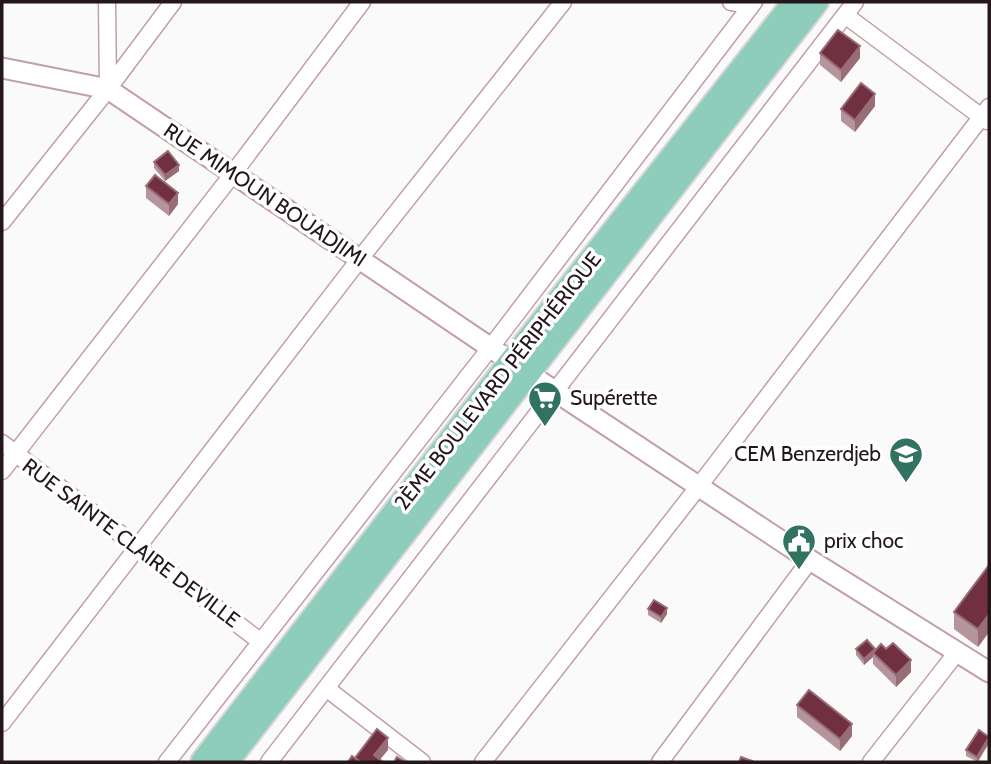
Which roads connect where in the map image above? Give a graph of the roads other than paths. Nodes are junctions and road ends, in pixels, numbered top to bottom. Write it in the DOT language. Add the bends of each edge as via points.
graph roads {
  1 [pos="107,2"];
  2 [pos="173,2"];
  3 [pos="362,2"];
  4 [pos="563,2"];
  5 [pos="731,2"];
  6 [pos="795,2"];
  7 [pos="816,2"];
  8 [pos="752,4"];
  9 [pos="850,8"];
  10 [pos="2,68"];
  11 [pos="108,89"];
  12 [pos="987,116"];
  13 [pos="232,175"];
  14 [pos="2,222"];
  15 [pos="359,260"];
  16 [pos="491,347"];
  17 [pos="519,367"];
  18 [pos="556,392"];
  19 [pos="8,448"];
  20 [pos="2,471"];
  21 [pos="699,486"];
  22 [pos="137,547"];
  23 [pos="810,560"];
  24 [pos="261,642"];
  25 [pos="958,651"];
  26 [pos="988,668"];
  27 [pos="326,688"];
  28 [pos="2,723"];
  29 [pos="167,762"];
  30 [pos="203,762"];
  31 [pos="226,762"];
  32 [pos="269,762"];
  33 [pos="422,762"];
  34 [pos="483,762"];
  35 [pos="660,762"];
  36 [pos="871,762"];
  1 -- 11 [label="street"];
  2 -- 11 [label="street"];
  3 -- 13 [label="street"];
  4 -- 15 [label="street"];
  5 -- 8 [label="street"];
  6 -- 17 [label="main road, 2ÈME BOULEVARD PÉRIPHÉRIQUE"];
  7 -- 17 [label="main road, 2ÈME BOULEVARD PÉRIPHÉRIQUE"];
  8 -- 16 [label="street"];
  9 -- 12 [label="street"];
  9 -- 18 [label="street"];
  10 -- 11 [label="street, RUE MIMOUN BOUADJIMI"];
  11 -- 13 [label="street, RUE MIMOUN BOUADJIMI"];
  11 -- 14 [label="street"];
  12 -- 21 [label="street"];
  13 -- 15 [label="street, RUE MIMOUN BOUADJIMI"];
  13 -- 19 [label="street"];
  15 -- 16 [label="street, RUE MIMOUN BOUADJIMI"];
  15 -- 22 [label="street"];
  16 -- 17 [label="street, RUE MIMOUN BOUADJIMI"];
  16 -- 24 [label="street"];
  17 -- 18 [label="street, RUE MIMOUN BOUADJIMI"];
  17 -- 30 [label="main road, 2ÈME BOULEVARD PÉRIPHÉRIQUE"];
  17 -- 31 [label="main road, 2ÈME BOULEVARD PÉRIPHÉRIQUE"];
  18 -- 21 [label="street, RUE MIMOUN BOUADJIMI"];
  18 -- 27 [label="street"];
  19 -- 20 [label="street"];
  19 -- 22 [label="street, RUE SAINTE CLAIRE DEVILLE"];
  21 -- 23 [label="street, RUE MIMOUN BOUADJIMI"];
  21 -- 34 [label="street"];
  22 -- 24 [label="street, RUE SAINTE CLAIRE DEVILLE"];
  22 -- 28 [label="street"];
  23 -- 25 [label="street, RUE MIMOUN BOUADJIMI"];
  23 -- 35 [label="street"];
  24 -- 29 [label="street"];
  25 -- 26 [label="street, RUE MIMOUN BOUADJIMI"];
  25 -- 36 [label="street"];
  27 -- 32 [label="street"];
  27 -- 33 [label="street"];
}
